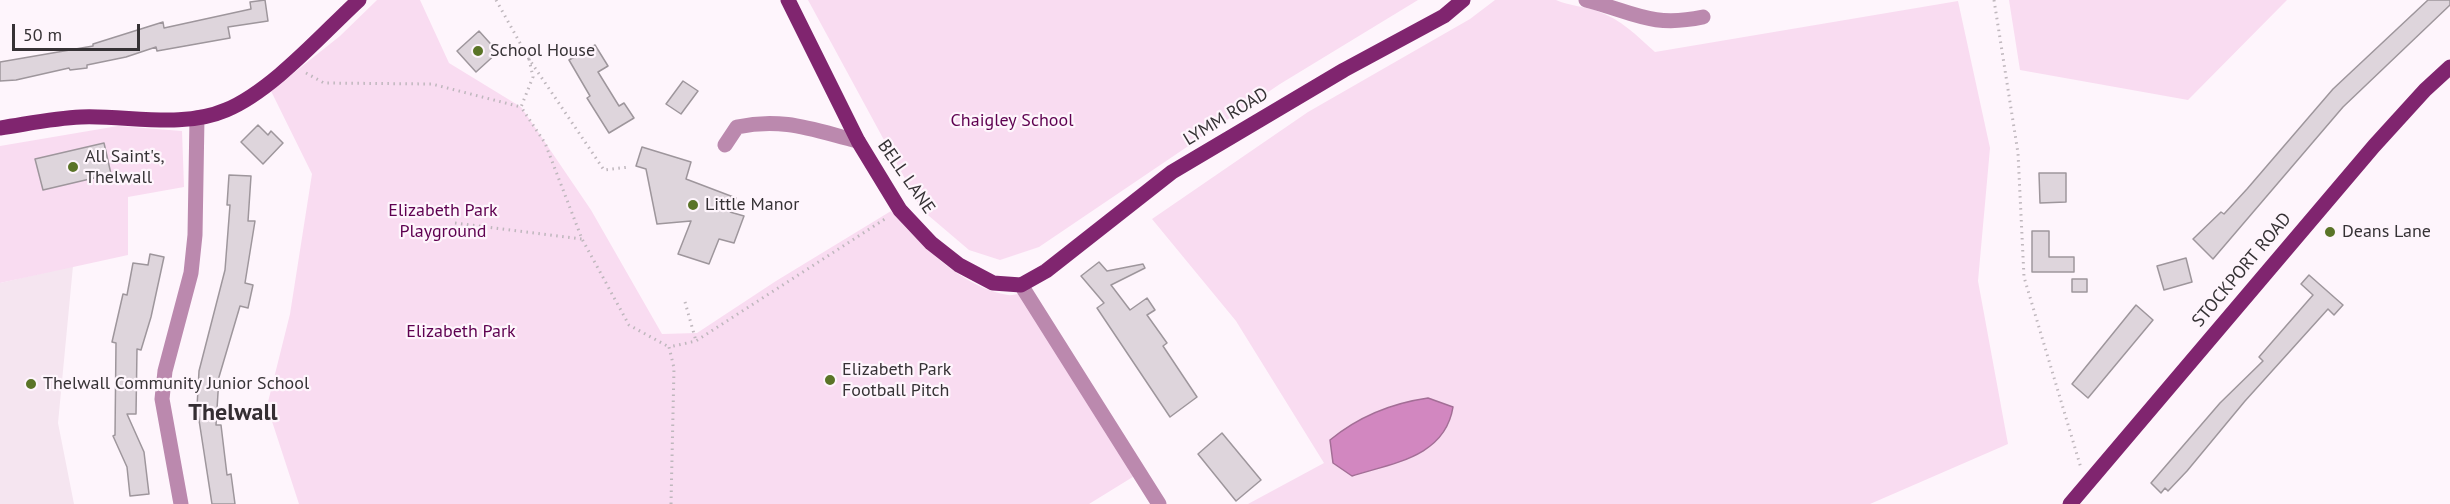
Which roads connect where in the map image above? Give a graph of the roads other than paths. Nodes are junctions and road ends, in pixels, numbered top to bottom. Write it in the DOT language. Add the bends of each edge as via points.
graph roads {
  1 [pos="359,0"];
  2 [pos="788,0"];
  3 [pos="1463,0"];
  4 [pos="1586,0"];
  5 [pos="1603,3"];
  6 [pos="1703,17"];
  7 [pos="2450,67"];
  8 [pos="197,118"];
  9 [pos="0,128"];
  10 [pos="858,141"];
  11 [pos="725,145"];
  12 [pos="1021,285"];
  13 [pos="182,504"];
  14 [pos="1160,504"];
  15 [pos="2070,504"];
  1 -- 8 [label="main road" via="249,98 226,111"];
  2 -- 10 [label="main road, BELL LANE"];
  3 -- 12 [label="main road, LYMM ROAD" via="1444,16 1172,172 1046,271"];
  4 -- 5 [label="street"];
  5 -- 6 [label="street" via="1649,20 1668,22"];
  7 -- 15 [label="main road, STOCKPORT ROAD" via="2367,154"];
  8 -- 9 [label="main road" via="79,117"];
  8 -- 13 [label="street" via="191,273 165,371 162,399"];
  10 -- 11 [label="street" via="782,122 762,121 737,127"];
  10 -- 12 [label="main road, BELL LANE" via="900,210 931,243 959,265 993,283"];
  12 -- 14 [label="street"];
}
